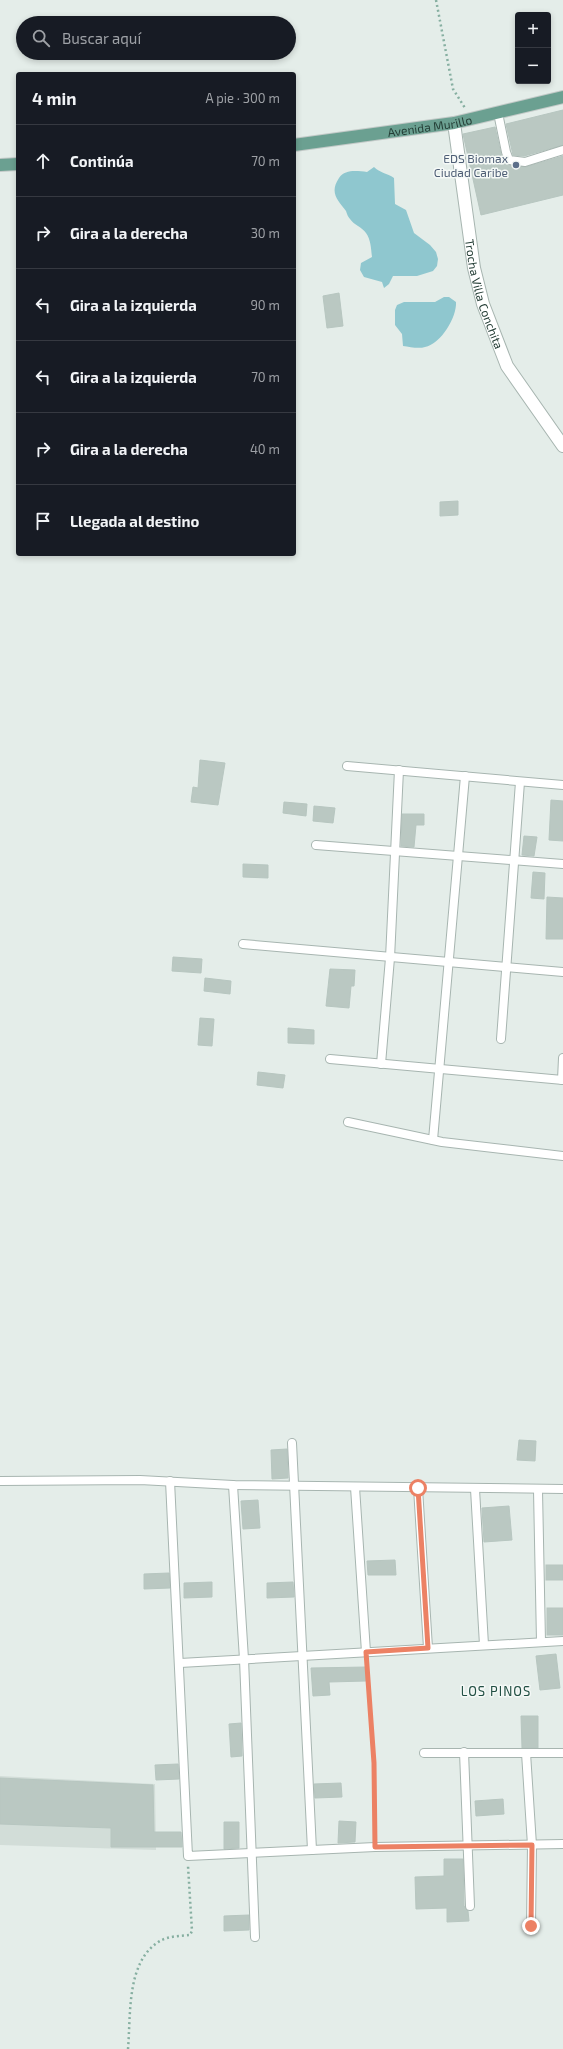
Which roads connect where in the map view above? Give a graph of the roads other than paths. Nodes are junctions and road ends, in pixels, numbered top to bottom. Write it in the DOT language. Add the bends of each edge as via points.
graph roads {
  1 [pos="563,97"];
  2 [pos="498,113"];
  3 [pos="454,123"];
  4 [pos="296,146"];
  5 [pos="563,150"];
  6 [pos="16,164"];
  7 [pos="0,165"];
  8 [pos="563,446"];
  9 [pos="347,766"];
  10 [pos="399,770"];
  11 [pos="465,776"];
  12 [pos="520,782"];
  13 [pos="563,785"];
  14 [pos="316,845"];
  15 [pos="396,851"];
  16 [pos="457,856"];
  17 [pos="515,860"];
  18 [pos="563,864"];
  19 [pos="242,944"];
  20 [pos="390,958"];
  21 [pos="449,963"];
  22 [pos="507,968"];
  23 [pos="563,972"];
  24 [pos="501,1039"];
  25 [pos="330,1058"];
  26 [pos="563,1058"];
  27 [pos="381,1064"];
  28 [pos="440,1069"];
  29 [pos="562,1080"];
  30 [pos="348,1122"];
  31 [pos="433,1140"];
  32 [pos="563,1156"];
  33 [pos="292,1443"];
  34 [pos="0,1481"];
  35 [pos="170,1481"];
  36 [pos="233,1485"];
  37 [pos="294,1486"];
  38 [pos="355,1486"];
  39 [pos="418,1488"];
  40 [pos="475,1489"];
  41 [pos="563,1489"];
  42 [pos="538,1490"];
  43 [pos="563,1641"];
  44 [pos="541,1642"];
  45 [pos="484,1645"];
  46 [pos="428,1648"];
  47 [pos="366,1652"];
  48 [pos="304,1656"];
  49 [pos="244,1659"];
  50 [pos="180,1663"];
  51 [pos="464,1752"];
  52 [pos="424,1753"];
  53 [pos="526,1753"];
  54 [pos="563,1753"];
  55 [pos="563,1844"];
  56 [pos="469,1845"];
  57 [pos="532,1845"];
  58 [pos="312,1850"];
  59 [pos="252,1853"];
  60 [pos="470,1906"];
  61 [pos="531,1926"];
  62 [pos="255,1937"];
  1 -- 2 [label="main road, Avenida Murillo"];
  2 -- 3 [label="main road, Avenida Murillo"];
  2 -- 5 [label="lane" via="510,160 525,162"];
  3 -- 4 [label="main road, Avenida Murillo"];
  3 -- 8 [label="street, Trocha Villa Conchita" via="474,268 483,304 507,366"];
  6 -- 7 [label="main road"];
  9 -- 10 [label="lane"];
  10 -- 11 [label="lane"];
  10 -- 15 [label="lane"];
  11 -- 12 [label="lane"];
  11 -- 16 [label="lane"];
  12 -- 13 [label="lane"];
  12 -- 17 [label="lane"];
  14 -- 15 [label="lane"];
  15 -- 16 [label="lane"];
  15 -- 20 [label="lane"];
  16 -- 17 [label="lane"];
  16 -- 21 [label="lane"];
  17 -- 18 [label="lane"];
  17 -- 22 [label="lane"];
  19 -- 20 [label="lane"];
  20 -- 21 [label="lane"];
  20 -- 27 [label="lane"];
  21 -- 22 [label="lane"];
  21 -- 28 [label="lane"];
  22 -- 23 [label="lane"];
  22 -- 24 [label="lane"];
  25 -- 27 [label="lane"];
  26 -- 29 [label="lane"];
  27 -- 28 [label="lane"];
  28 -- 29 [label="lane"];
  28 -- 31 [label="lane"];
  30 -- 31 [label="lane"];
  31 -- 32 [label="lane"];
  33 -- 37 [label="lane"];
  34 -- 35 [label="lane"];
  35 -- 36 [label="lane"];
  35 -- 50 [label="lane"];
  36 -- 37 [label="lane"];
  36 -- 49 [label="lane"];
  37 -- 38 [label="lane"];
  37 -- 48 [label="lane"];
  38 -- 39 [label="lane"];
  38 -- 47 [label="lane"];
  39 -- 40 [label="lane"];
  39 -- 46 [label="lane"];
  40 -- 42 [label="lane"];
  40 -- 45 [label="lane"];
  41 -- 42 [label="lane"];
  42 -- 44 [label="lane"];
  43 -- 44 [label="lane"];
  44 -- 45 [label="lane"];
  45 -- 46 [label="lane"];
  46 -- 47 [label="lane"];
  47 -- 48 [label="lane"];
  48 -- 49 [label="lane"];
  48 -- 58 [label="lane"];
  49 -- 50 [label="lane"];
  49 -- 59 [label="lane"];
  50 -- 59 [label="lane" via="188,1856"];
  51 -- 52 [label="lane"];
  51 -- 53 [label="lane"];
  51 -- 56 [label="lane"];
  53 -- 54 [label="lane"];
  53 -- 57 [label="lane"];
  55 -- 57 [label="lane"];
  56 -- 57 [label="lane"];
  56 -- 58 [label="lane"];
  56 -- 60 [label="lane"];
  57 -- 61 [label="lane"];
  58 -- 59 [label="lane"];
  59 -- 62 [label="lane"];
}
